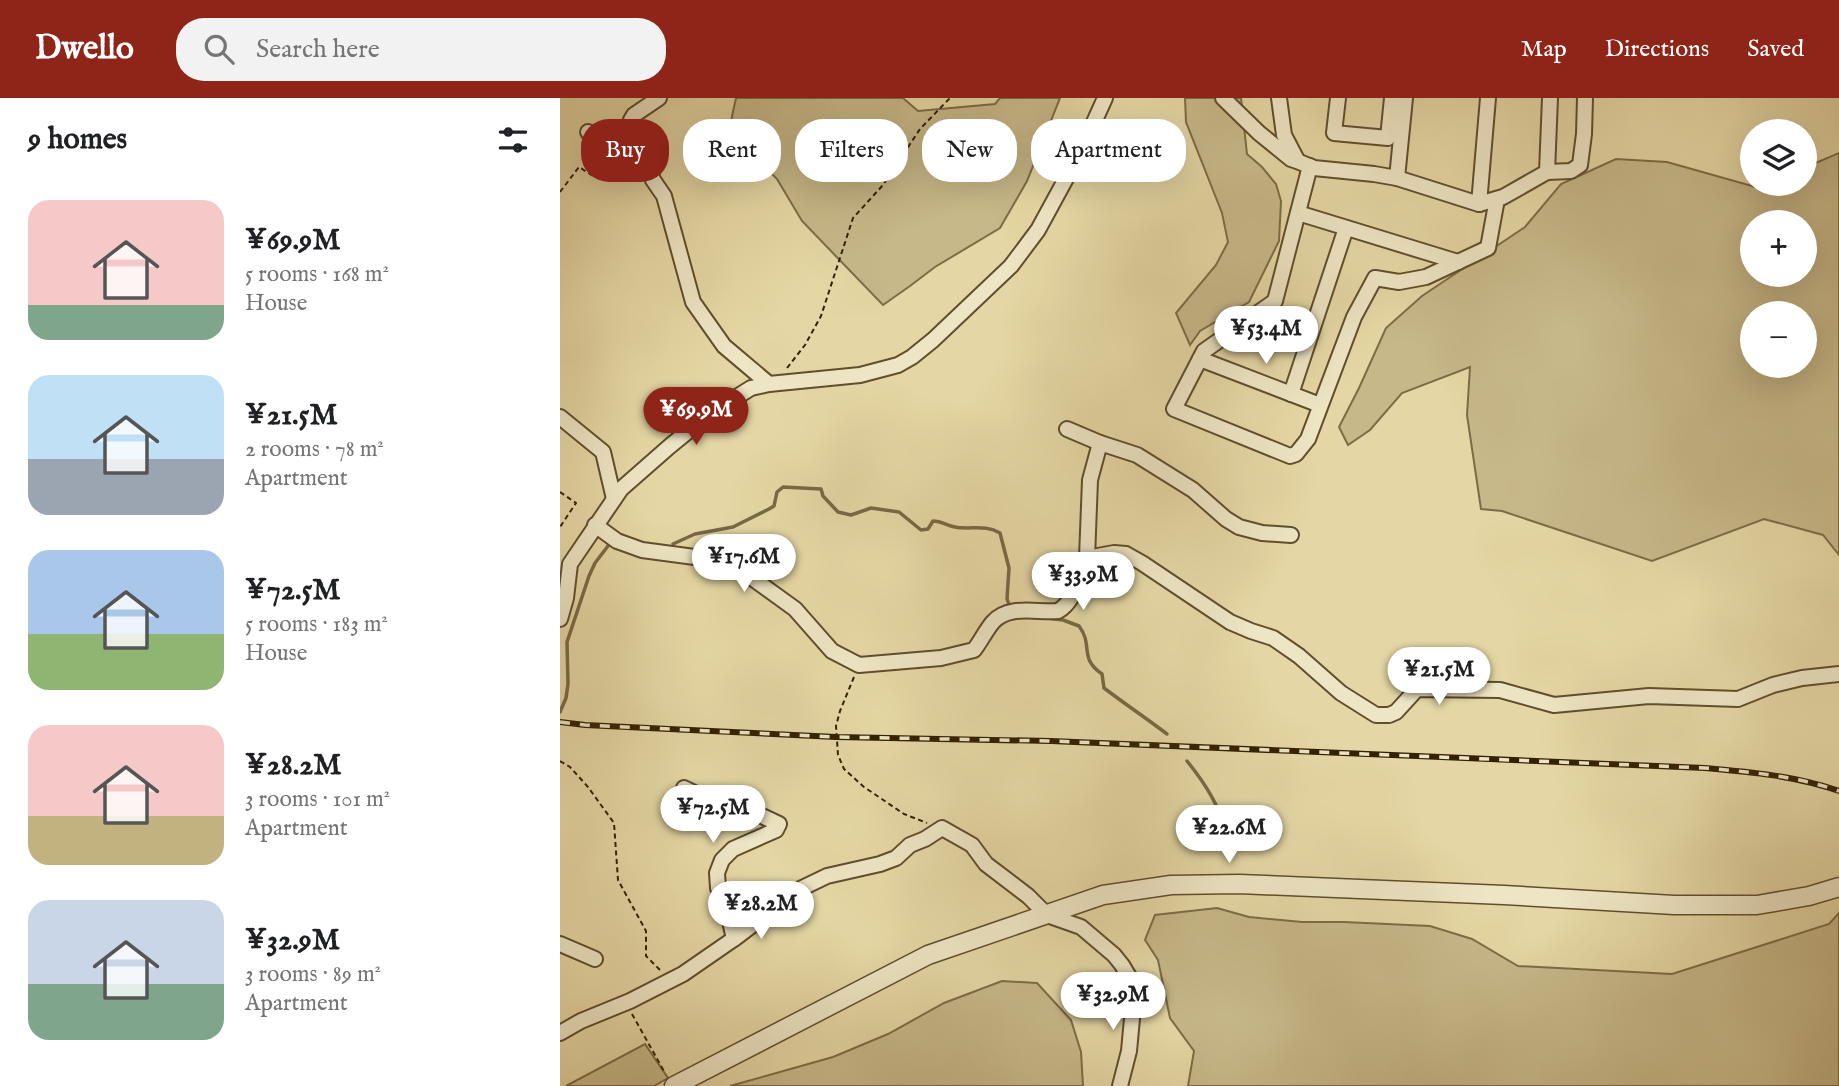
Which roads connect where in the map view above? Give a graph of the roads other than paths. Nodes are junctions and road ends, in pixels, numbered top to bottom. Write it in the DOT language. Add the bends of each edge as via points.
graph roads {
  1 [pos="659,98"];
  2 [pos="1105,98"];
  3 [pos="1223,98"];
  4 [pos="1279,98"];
  5 [pos="1338,98"];
  6 [pos="1392,98"];
  7 [pos="1405,98"];
  8 [pos="1488,98"];
  9 [pos="1550,98"];
  10 [pos="1585,98"];
  11 [pos="632,119"];
  12 [pos="1304,164"];
  13 [pos="1546,172"];
  14 [pos="1397,178"];
  15 [pos="654,182"];
  16 [pos="1497,199"];
  17 [pos="1479,204"];
  18 [pos="1298,213"];
  19 [pos="1346,228"];
  20 [pos="1458,262"];
  21 [pos="1200,359"];
  22 [pos="769,384"];
  23 [pos="1291,394"];
  24 [pos="1320,405"];
  25 [pos="560,416"];
  26 [pos="1067,429"];
  27 [pos="1100,443"];
  28 [pos="614,499"];
  29 [pos="595,525"];
  30 [pos="1291,535"];
  31 [pos="1087,558"];
  32 [pos="560,619"];
  33 [pos="1839,674"];
  34 [pos="684,788"];
  35 [pos="1839,887"];
  36 [pos="1047,915"];
  37 [pos="734,939"];
  38 [pos="560,944"];
  39 [pos="595,959"];
  40 [pos="560,1033"];
  41 [pos="670,1081"];
  42 [pos="1120,1086"];
  1 -- 11 [label="street"];
  2 -- 22 [label="street" via="1038,230 1011,266 933,340 898,365 860,375"];
  3 -- 12 [label="street" via="1259,133"];
  4 -- 12 [label="street" via="1284,135"];
  5 -- 6 [label="street" via="1334,133 1388,138"];
  7 -- 14 [label="street"];
  8 -- 17 [label="street"];
  9 -- 13 [label="street"];
  10 -- 13 [label="street" via="1580,165 1571,171"];
  12 -- 14 [label="street"];
  12 -- 18 [label="street"];
  13 -- 16 [label="street"];
  14 -- 17 [label="street"];
  15 -- 22 [label="street" via="664,196 694,302 724,346"];
  16 -- 17 [label="street"];
  16 -- 20 [label="street" via="1488,248"];
  18 -- 19 [label="street"];
  18 -- 21 [label="street" via="1275,301 1204,351"];
  19 -- 20 [label="street"];
  19 -- 23 [label="street"];
  20 -- 24 [label="street" via="1426,277 1399,282 1375,278 1354,317"];
  21 -- 23 [label="street"];
  21 -- 24 [label="street" via="1174,409 1290,456 1308,439"];
  22 -- 28 [label="street" via="751,388 708,415"];
  23 -- 24 [label="street"];
  25 -- 28 [label="street" via="603,452"];
  26 -- 27 [label="street"];
  27 -- 30 [label="street" via="1137,455 1193,490 1239,527"];
  27 -- 31 [label="street" via="1090,480"];
  28 -- 29 [label="street"];
  29 -- 31 [label="street" via="642,550 737,567 795,608 832,651 859,665 941,658 974,650 993,621 1010,612 1062,609"];
  29 -- 32 [label="street" via="570,564"];
  31 -- 33 [label="street" via="1126,554 1230,622 1273,639 1376,715 1396,712 1417,689 1500,691 1554,705 1649,696 1738,699 1773,685"];
  34 -- 37 [label="street" via="779,824 722,860 718,888"];
  35 -- 36 [label="street" via="1757,905 1674,905 1239,884 1171,885 1103,895"];
  36 -- 37 [label="street" via="986,864 972,845 942,828 895,858 827,876 800,889"];
  36 -- 41 [label="street" via="928,955"];
  36 -- 42 [label="street" via="1081,927 1114,955 1131,980 1129,1051"];
  37 -- 40 [label="street" via="670,981"];
  38 -- 39 [label="street"];
}
